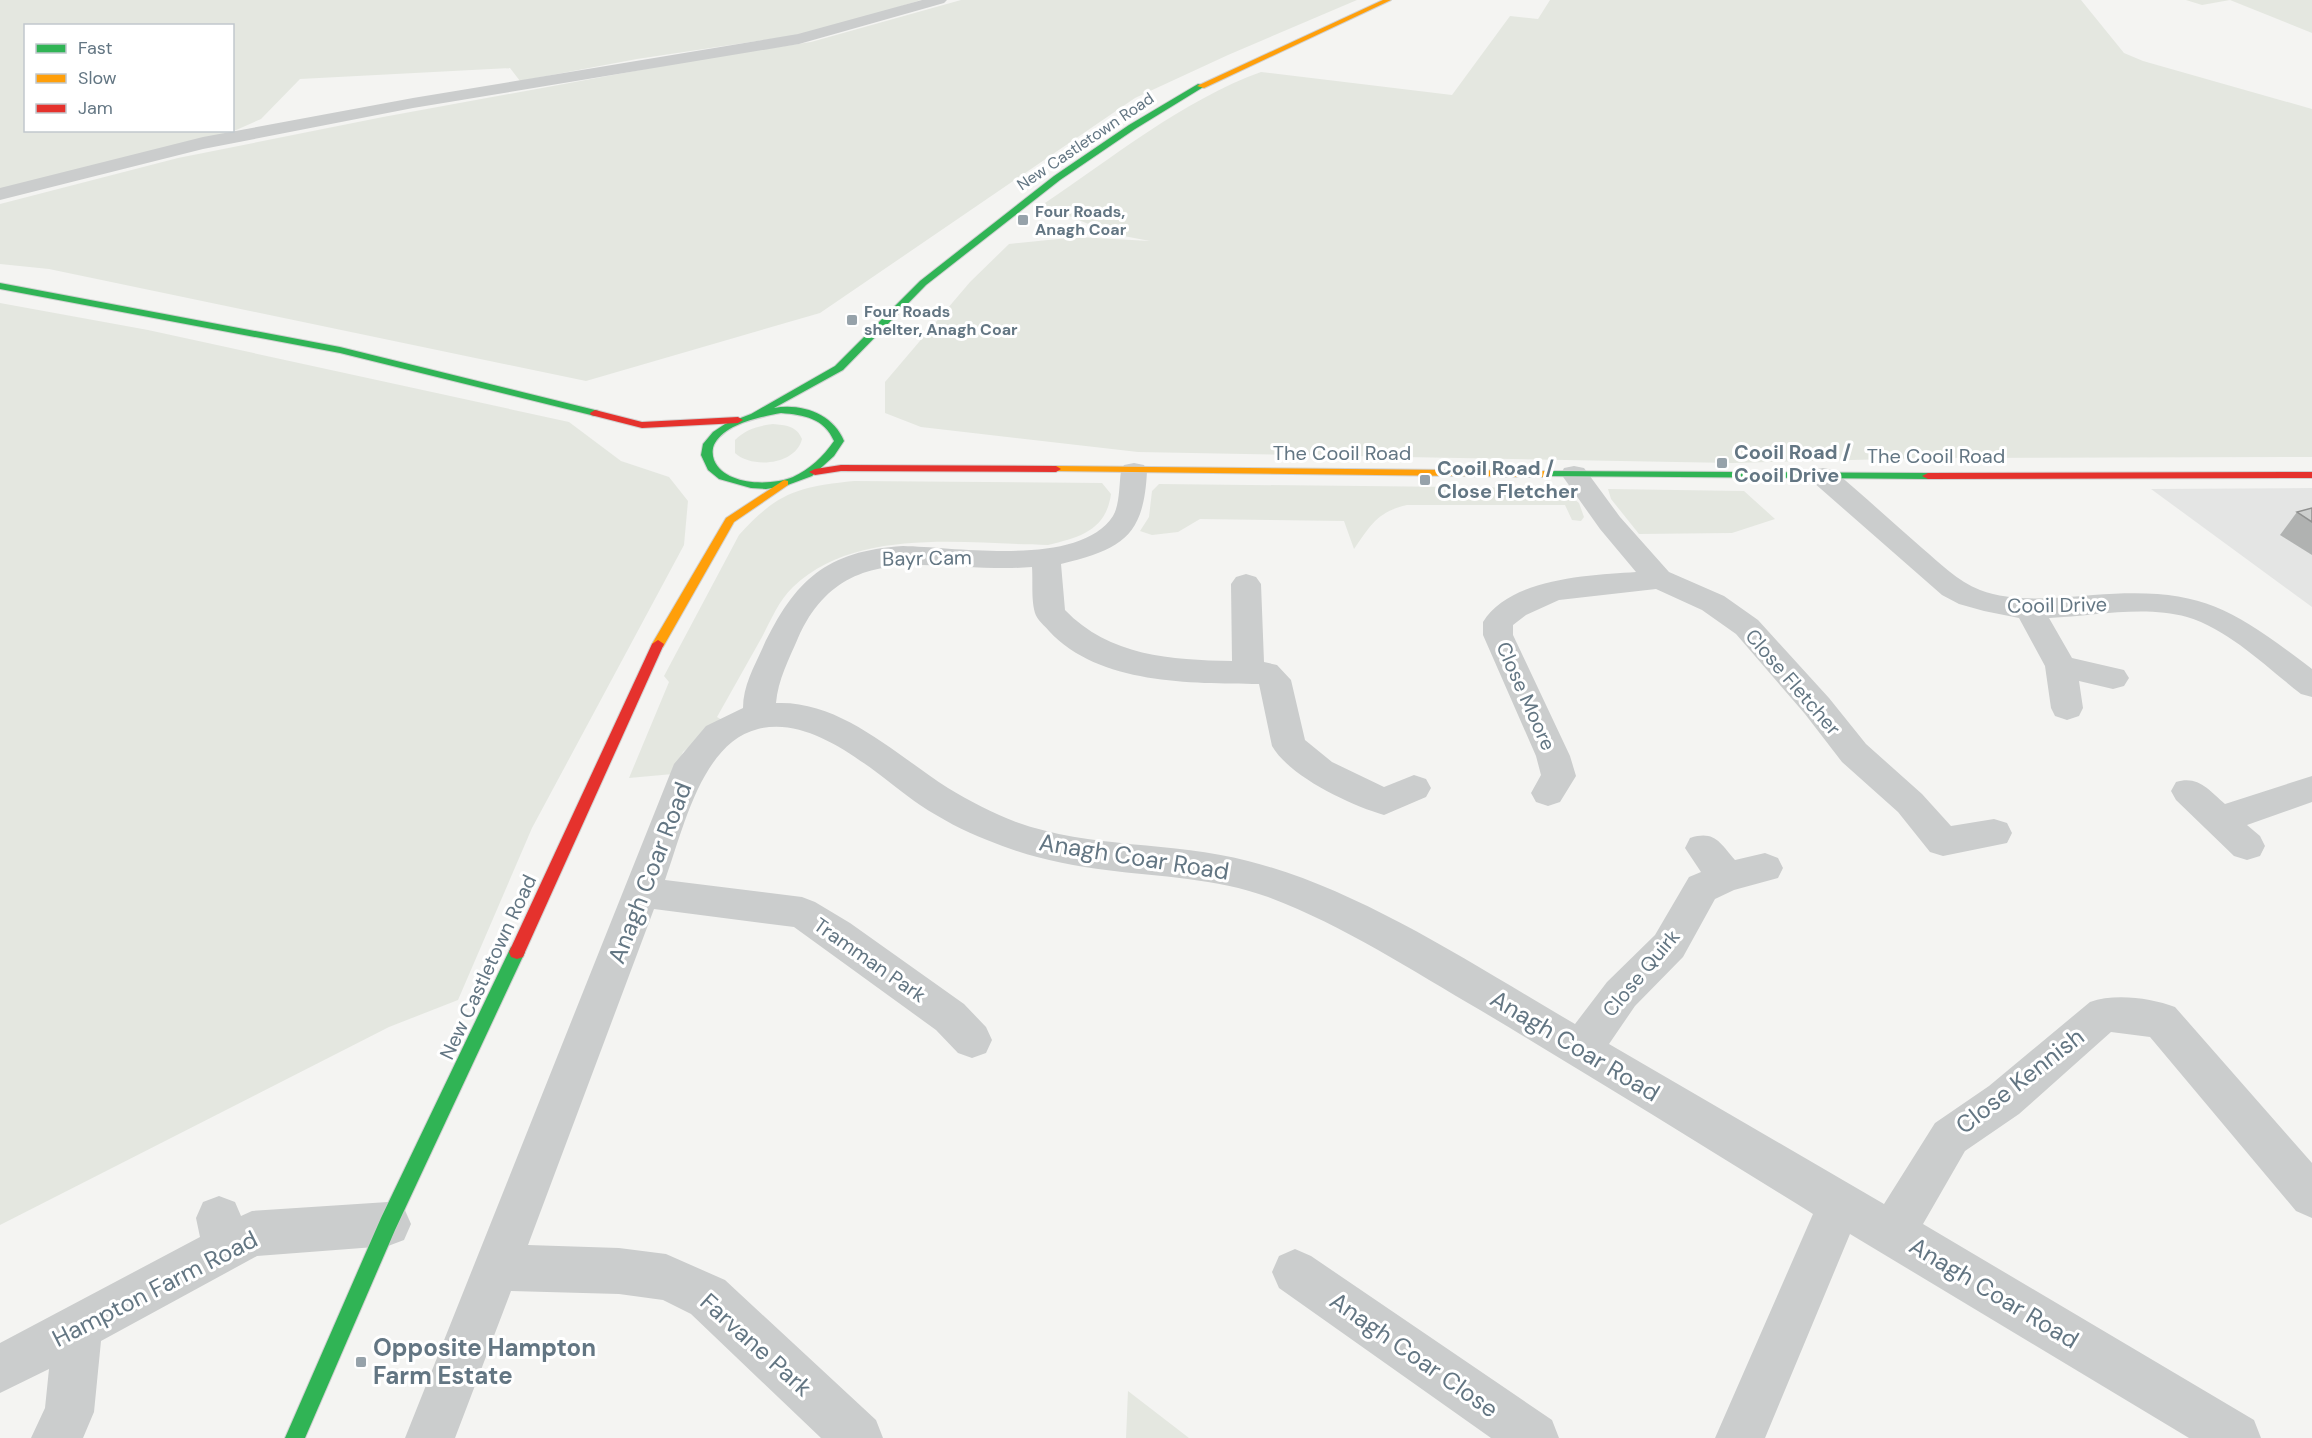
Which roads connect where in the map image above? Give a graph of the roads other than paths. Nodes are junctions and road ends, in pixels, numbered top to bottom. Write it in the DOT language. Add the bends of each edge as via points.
graph roads {
  1 [pos="939,0"];
  2 [pos="1388,0"];
  3 [pos="0,194"];
  4 [pos="0,286"];
  5 [pos="839,368"];
  6 [pos="836,387"];
  7 [pos="832,411"];
  8 [pos="756,414"];
  9 [pos="738,420"];
  10 [pos="642,425"];
  11 [pos="834,427"];
  12 [pos="663,438"];
  13 [pos="689,447"];
  14 [pos="864,453"];
  15 [pos="706,454"];
  16 [pos="911,468"];
  17 [pos="1134,471"];
  18 [pos="815,472"];
  19 [pos="1574,474"];
  20 [pos="2312,475"];
  21 [pos="1824,476"];
  22 [pos="784,483"];
  23 [pos="730,492"];
  24 [pos="730,520"];
  25 [pos="1046,557"];
  26 [pos="1659,579"];
  27 [pos="1246,584"];
  28 [pos="2029,609"];
  29 [pos="2061,666"];
  30 [pos="1248,671"];
  31 [pos="2113,678"];
  32 [pos="2312,686"];
  33 [pos="2067,708"];
  34 [pos="760,715"];
  35 [pos="1414,788"];
  36 [pos="2312,789"];
  37 [pos="2188,791"];
  38 [pos="1548,793"];
  39 [pos="2220,820"];
  40 [pos="1994,834"];
  41 [pos="2247,846"];
  42 [pos="1703,848"];
  43 [pos="1765,868"];
  44 [pos="1727,877"];
  45 [pos="642,892"];
  46 [pos="966,1020"];
  47 [pos="1581,1049"];
  48 [pos="2312,1196"];
  49 [pos="1840,1204"];
  50 [pos="388,1224"];
  51 [pos="1893,1232"];
  52 [pos="498,1267"];
  53 [pos="1295,1272"];
  54 [pos="78,1326"];
  55 [pos="0,1369"];
  56 [pos="56,1438"];
  57 [pos="295,1438"];
  58 [pos="430,1438"];
  59 [pos="858,1438"];
  60 [pos="1534,1438"];
  61 [pos="1740,1438"];
  62 [pos="2236,1438"];
  1 -- 3 [label="street" via="799,39 413,103 203,143"];
  2 -- 5 [label="highway, New Castletown Road" via="1192,90 1122,133 922,283"];
  4 -- 10 [label="highway" via="340,350"];
  5 -- 6 [label="highway"];
  5 -- 8 [label="highway, New Castletown Road"];
  7 -- 11 [label="highway"];
  8 -- 9 [label="highway"];
  8 -- 11 [label="highway" via="796,411 825,419"];
  9 -- 10 [label="highway"];
  9 -- 15 [label="highway" via="718,434"];
  10 -- 12 [label="highway"];
  11 -- 18 [label="highway" via="844,443"];
  13 -- 15 [label="highway"];
  14 -- 16 [label="highway, The Cooil Road"];
  15 -- 23 [label="highway"];
  16 -- 17 [label="highway, The Cooil Road"];
  16 -- 18 [label="highway, The Cooil Road"];
  17 -- 19 [label="highway, The Cooil Road"];
  17 -- 25 [label="street, Bayr Cam" via="1128,516 1106,540"];
  18 -- 22 [label="highway"];
  19 -- 21 [label="highway, The Cooil Road"];
  19 -- 26 [label="street, Close Fletcher"];
  20 -- 21 [label="highway, The Cooil Road"];
  21 -- 28 [label="street, Cooil Drive" via="1955,590 1994,605"];
  22 -- 23 [label="highway"];
  22 -- 24 [label="highway"];
  23 -- 24 [label="highway"];
  24 -- 50 [label="highway, New Castletown Road" via="649,659 547,888"];
  25 -- 30 [label="street" via="1050,613 1086,645 1114,658 1152,666 1207,672"];
  25 -- 34 [label="street, Bayr Cam" via="904,555 875,559 828,577 795,612 764,681 758,702"];
  26 -- 38 [label="street, Close Moore" via="1543,593 1524,600 1498,622 1498,635 1559,776"];
  26 -- 40 [label="street, Close Fletcher" via="1713,603 1747,627 1854,753 1910,804 1943,842"];
  27 -- 30 [label="street"];
  28 -- 29 [label="street"];
  28 -- 32 [label="street, Cooil Drive" via="2178,605 2219,620"];
  29 -- 31 [label="street"];
  29 -- 33 [label="street"];
  30 -- 35 [label="street" via="1266,673 1275,680 1289,746 1320,771 1384,802"];
  34 -- 45 [label="street, Anagh Coar Road" via="719,733 691,764"];
  34 -- 47 [label="street, Anagh Coar Road" via="794,715 820,723 863,745 937,798 1002,832 1043,846 1221,867 1281,886 1365,924"];
  36 -- 39 [label="street"];
  37 -- 39 [label="street"];
  39 -- 41 [label="street"];
  42 -- 44 [label="street"];
  43 -- 44 [label="street, Close Quirk"];
  44 -- 47 [label="street, Close Quirk" via="1702,888 1669,946 1621,994"];
  45 -- 46 [label="street, Tramman Park" via="802,913"];
  45 -- 52 [label="street, Anagh Coar Road"];
  47 -- 49 [label="street, Anagh Coar Road"];
  48 -- 51 [label="street, Close Kennish" via="2175,1017 2104,1014 2004,1100 1950,1137"];
  49 -- 51 [label="street, Anagh Coar Road"];
  49 -- 61 [label="street"];
  50 -- 54 [label="street, Hampton Farm Road" via="222,1233"];
  50 -- 57 [label="highway, New Castletown Road"];
  51 -- 62 [label="street, Anagh Coar Road"];
  52 -- 58 [label="street, Anagh Coar Road"];
  52 -- 59 [label="street, Farvane Park" via="619,1271 666,1277 708,1297"];
  53 -- 60 [label="street, Anagh Coar Close"];
  54 -- 55 [label="street, Hampton Farm Road"];
  54 -- 56 [label="street" via="69,1412"];
}
